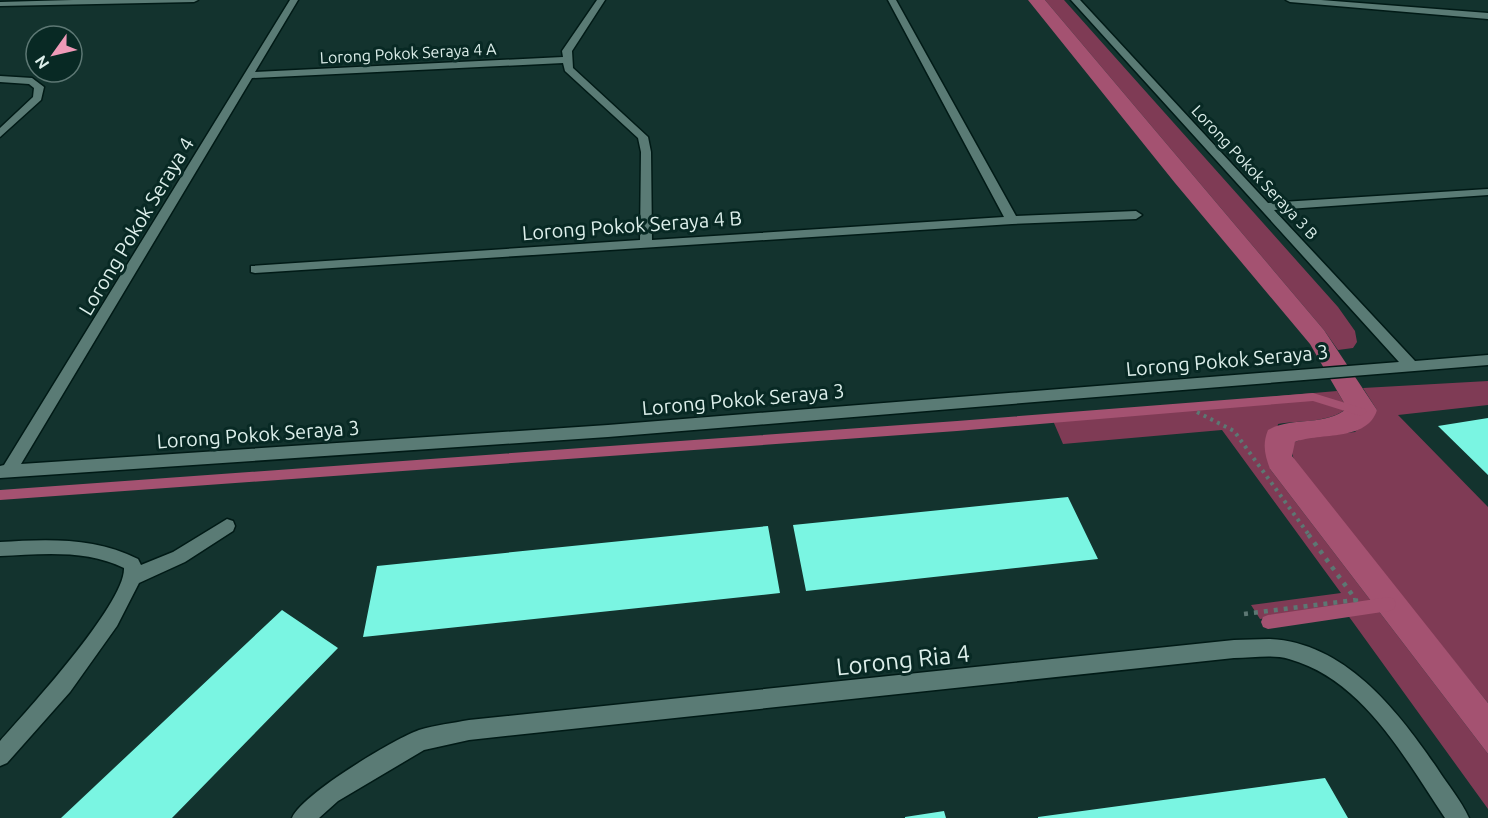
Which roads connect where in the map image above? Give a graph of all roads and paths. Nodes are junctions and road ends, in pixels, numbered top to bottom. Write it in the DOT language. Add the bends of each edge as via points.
graph roads {
  1 [pos="194,0"];
  2 [pos="294,0"];
  3 [pos="601,0"];
  4 [pos="892,0"];
  5 [pos="1075,0"];
  6 [pos="1290,0"];
  7 [pos="98,1"];
  8 [pos="0,4"];
  9 [pos="1488,16"];
  10 [pos="566,60"];
  11 [pos="251,75"];
  12 [pos="0,79"];
  13 [pos="0,134"];
  14 [pos="1488,192"];
  15 [pos="1266,207"];
  16 [pos="1136,215"];
  17 [pos="1012,220"];
  18 [pos="646,243"];
  19 [pos="255,269"];
  20 [pos="1488,360"];
  21 [pos="1411,366"];
  22 [pos="1196,411"];
  23 [pos="4,472"];
  24 [pos="227,526"];
  25 [pos="0,549"];
  26 [pos="134,577"];
  27 [pos="1244,614"];
  28 [pos="0,756"];
  29 [pos="303,818"];
  30 [pos="1458,818"];
  1 -- 7 [label="street"];
  2 -- 11 [label="street, Lorong Pokok Seraya 4"];
  3 -- 10 [label="street" via="567,51"];
  4 -- 17 [label="street"];
  5 -- 15 [label="street, Lorong Pokok Seraya 3 B"];
  6 -- 9 [label="street"];
  7 -- 8 [label="street"];
  10 -- 11 [label="street, Lorong Pokok Seraya 4 A"];
  10 -- 18 [label="street" via="568,69 643,137"];
  11 -- 23 [label="street, Lorong Pokok Seraya 4"];
  12 -- 13 [label="street" via="32,81 39,87 38,98"];
  14 -- 15 [label="street"];
  15 -- 21 [label="street, Lorong Pokok Seraya 3 B"];
  16 -- 17 [label="street, Lorong Pokok Seraya 4 B"];
  17 -- 18 [label="street, Lorong Pokok Seraya 4 B"];
  18 -- 19 [label="street, Lorong Pokok Seraya 4 B"];
  20 -- 21 [label="street, Lorong Pokok Seraya 3"];
  21 -- 23 [label="street, Lorong Pokok Seraya 3" via="597,432"];
  22 -- 27 [label="path" via="1234,431 1356,600"];
  24 -- 26 [label="street" via="179,557"];
  25 -- 26 [label="street" via="119,555 132,564"];
  26 -- 28 [label="street" via="110,620 63,685"];
  29 -- 30 [label="street, Lorong Ria 4" via="330,793 421,740 470,730 1234,649 1287,649 1324,662 1356,684 1397,732"];
}
